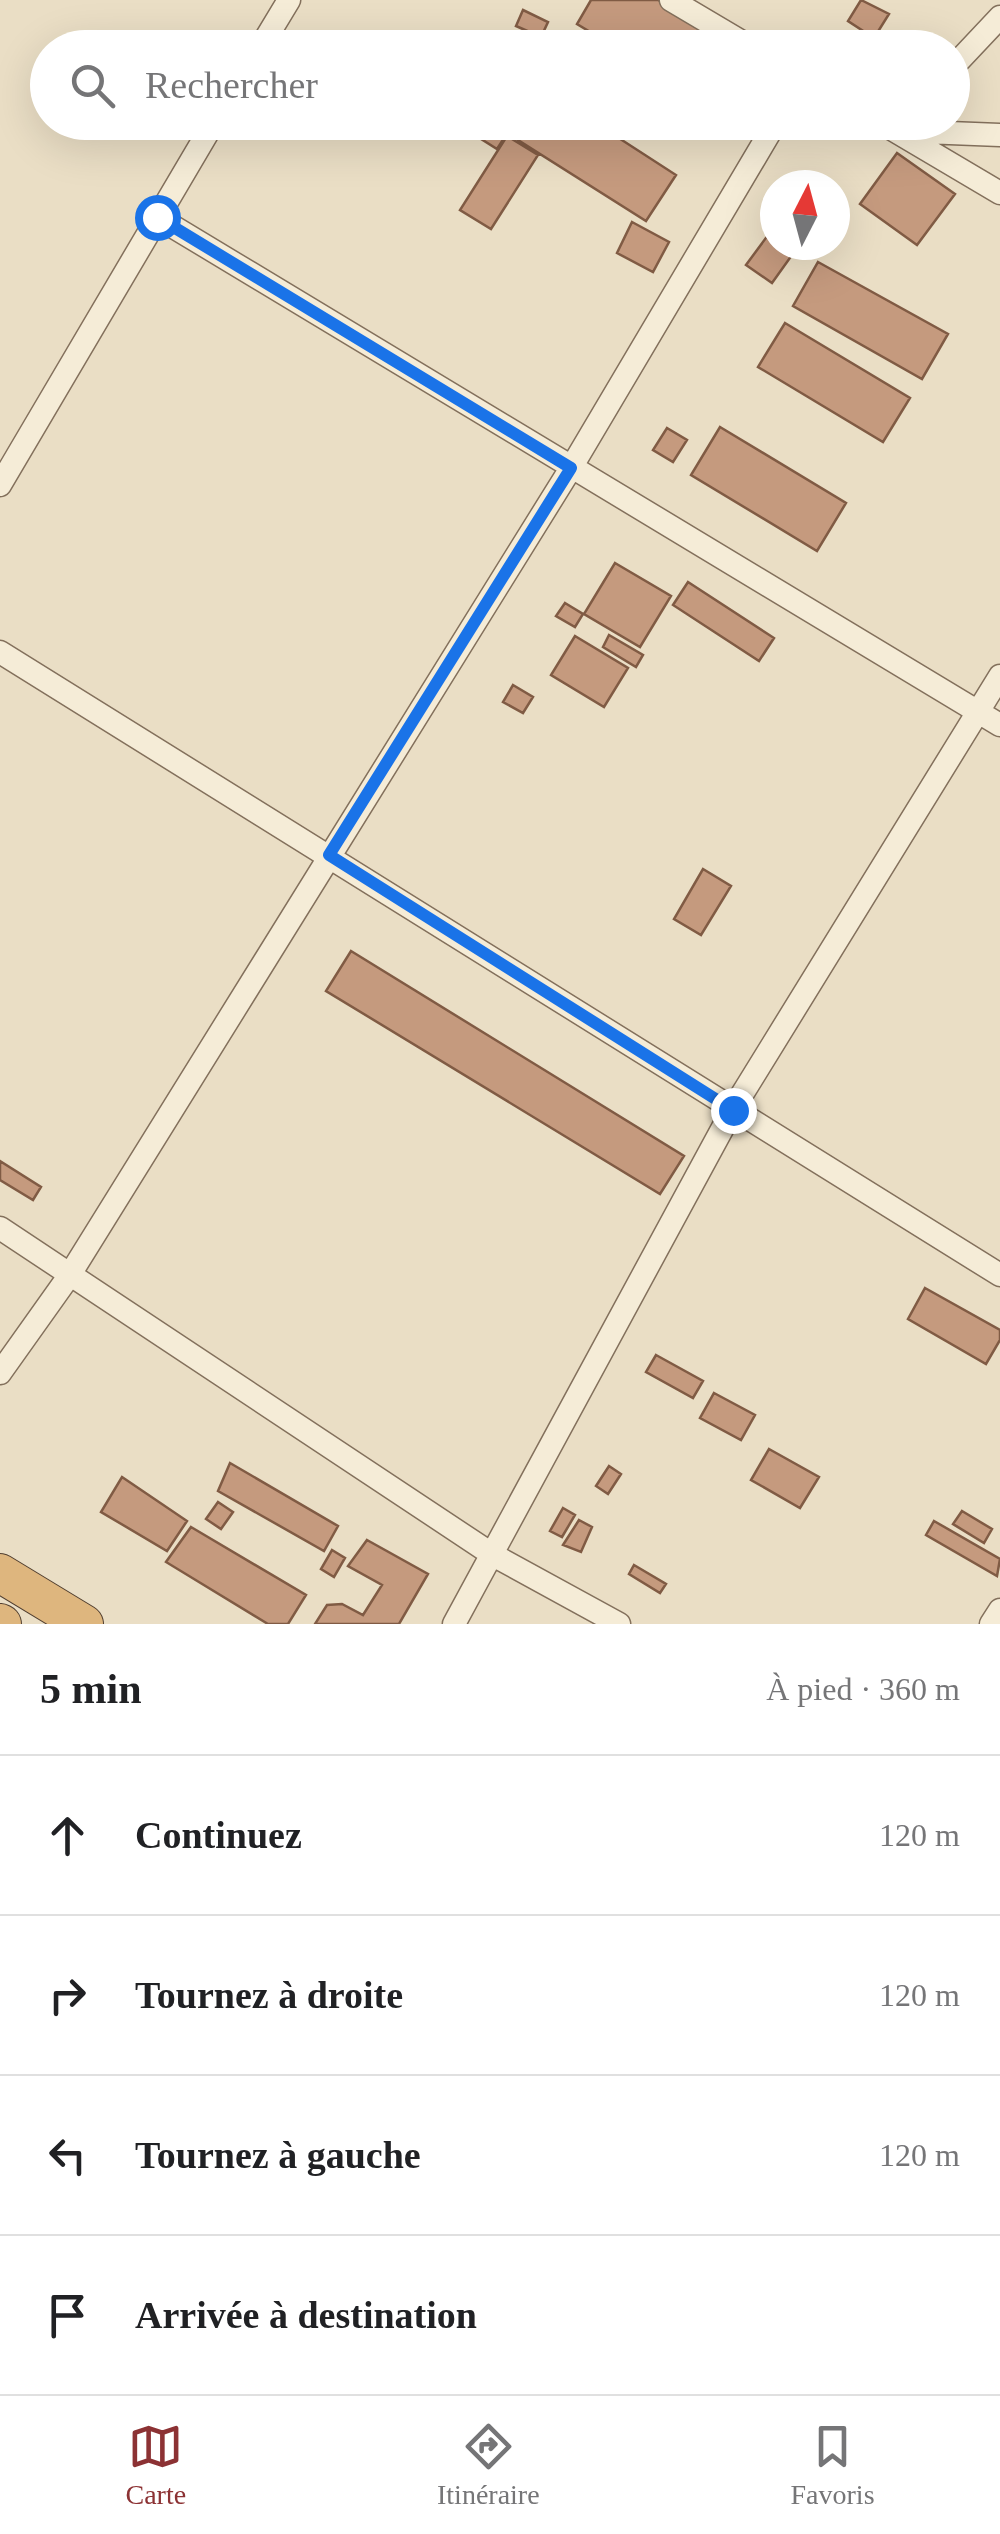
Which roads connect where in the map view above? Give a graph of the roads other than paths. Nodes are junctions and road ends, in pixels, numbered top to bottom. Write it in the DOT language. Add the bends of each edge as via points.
graph roads {
  1 [pos="289,0"];
  2 [pos="671,0"];
  3 [pos="1000,17"];
  4 [pos="271,30"];
  5 [pos="722,30"];
  6 [pos="970,49"];
  7 [pos="970,132"];
  8 [pos="1000,135"];
  9 [pos="203,140"];
  10 [pos="765,140"];
  11 [pos="916,140"];
  12 [pos="1000,192"];
  13 [pos="157,217"];
  14 [pos="571,468"];
  15 [pos="0,485"];
  16 [pos="0,652"];
  17 [pos="1000,676"];
  18 [pos="979,714"];
  19 [pos="1000,725"];
  20 [pos="329,855"];
  21 [pos="733,1110"];
  22 [pos="0,1228"];
  23 [pos="1000,1274"];
  24 [pos="69,1276"];
  25 [pos="0,1373"];
  26 [pos="493,1555"];
  27 [pos="0,1573"];
  28 [pos="1000,1610"];
  29 [pos="84,1624"];
  30 [pos="454,1624"];
  31 [pos="619,1624"];
  32 [pos="991,1624"];
  1 -- 4 [label="street"];
  2 -- 5 [label="street"];
  3 -- 6 [label="street"];
  7 -- 8 [label="street"];
  9 -- 13 [label="street"];
  10 -- 14 [label="street"];
  11 -- 12 [label="street"];
  13 -- 14 [label="street"];
  13 -- 15 [label="street"];
  14 -- 18 [label="street"];
  14 -- 20 [label="street"];
  16 -- 20 [label="street"];
  17 -- 18 [label="street"];
  18 -- 19 [label="street"];
  18 -- 21 [label="street"];
  20 -- 21 [label="street"];
  20 -- 24 [label="street"];
  21 -- 23 [label="street"];
  21 -- 26 [label="street"];
  22 -- 24 [label="street"];
  24 -- 25 [label="street"];
  24 -- 26 [label="street"];
  26 -- 30 [label="street"];
  26 -- 31 [label="street"];
  27 -- 29 [label="highway"];
  28 -- 32 [label="street"];
}
